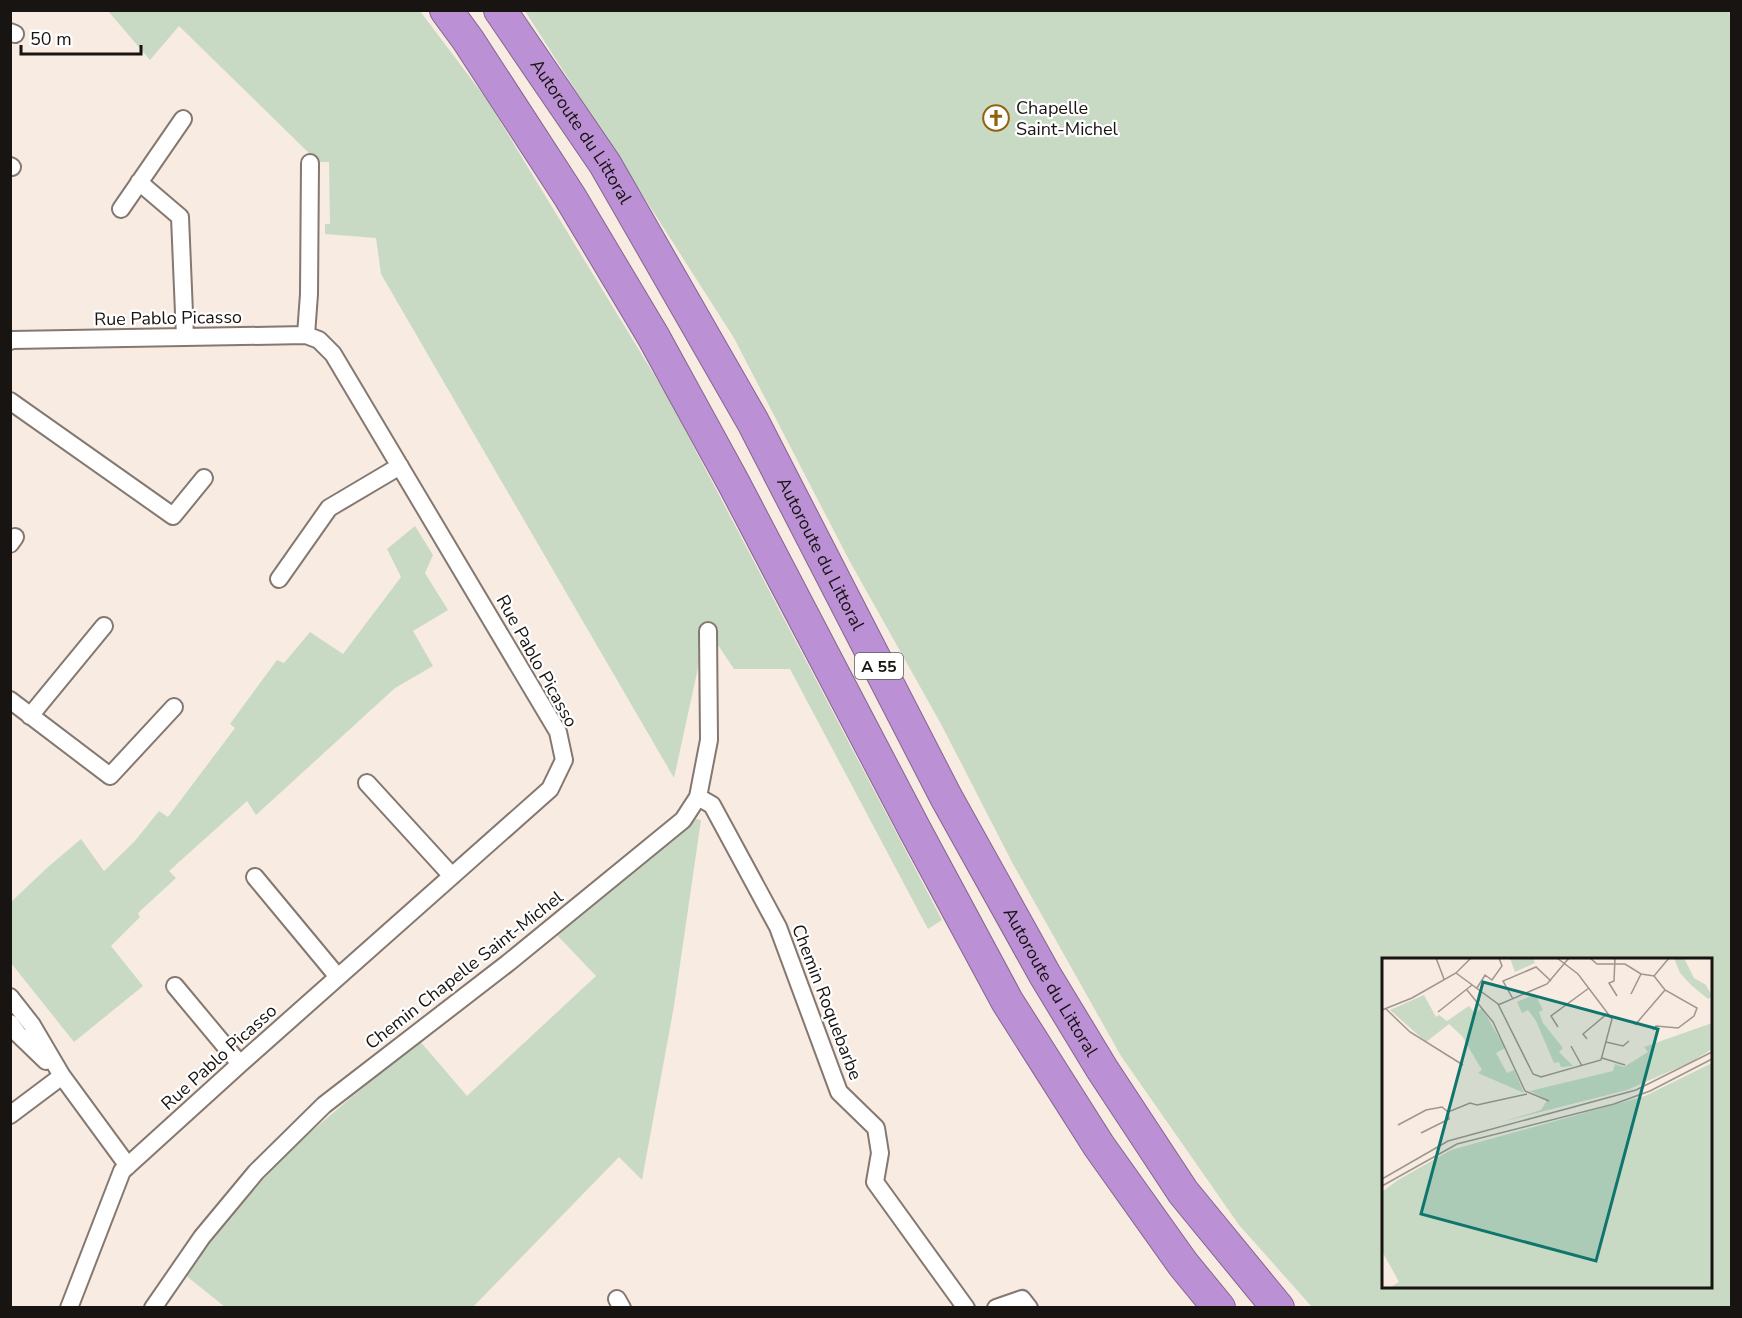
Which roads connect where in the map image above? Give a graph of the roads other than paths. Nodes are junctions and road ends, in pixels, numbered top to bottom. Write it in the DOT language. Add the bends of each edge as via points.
graph roads {
  1 [pos="446,10"];
  2 [pos="500,10"];
  3 [pos="183,119"];
  4 [pos="310,163"];
  5 [pos="139,182"];
  6 [pos="121,209"];
  7 [pos="306,335"];
  8 [pos="184,337"];
  9 [pos="10,341"];
  10 [pos="10,401"];
  11 [pos="400,466"];
  12 [pos="204,478"];
  13 [pos="279,579"];
  14 [pos="104,626"];
  15 [pos="708,631"];
  16 [pos="10,700"];
  17 [pos="174,707"];
  18 [pos="30,716"];
  19 [pos="367,783"];
  20 [pos="698,797"];
  21 [pos="452,876"];
  22 [pos="255,878"];
  23 [pos="338,977"];
  24 [pos="175,986"];
  25 [pos="10,997"];
  26 [pos="10,1023"];
  27 [pos="240,1064"];
  28 [pos="62,1076"];
  29 [pos="10,1115"];
  30 [pos="128,1166"];
  31 [pos="69,1308"];
  32 [pos="153,1308"];
  33 [pos="966,1308"];
  34 [pos="996,1308"];
  35 [pos="1029,1308"];
  36 [pos="1219,1308"];
  37 [pos="1278,1308"];
  1 -- 36 [label="highway, A 55" via="570,196 653,336 1007,1001 1099,1146"];
  2 -- 37 [label="highway, Autoroute du Littoral / A 55" via="605,164 753,422 946,796 1045,975 1183,1192"];
  3 -- 5 [label="street"];
  4 -- 7 [label="street"];
  5 -- 6 [label="street"];
  5 -- 8 [label="street" via="180,217"];
  7 -- 8 [label="street, Rue Pablo Picasso"];
  7 -- 11 [label="street, Rue Pablo Picasso" via="319,340 333,354"];
  8 -- 9 [label="street, Rue Pablo Picasso"];
  10 -- 12 [label="street" via="173,516"];
  11 -- 13 [label="street" via="329,508"];
  11 -- 21 [label="street, Rue Pablo Picasso" via="558,732 564,760 550,789"];
  14 -- 18 [label="street"];
  15 -- 20 [label="street, Chemin Chapelle Saint-Michel" via="709,740"];
  16 -- 18 [label="street"];
  17 -- 18 [label="street" via="110,776"];
  19 -- 21 [label="street"];
  20 -- 32 [label="street, Chemin Chapelle Saint-Michel" via="683,820 508,963 324,1105 256,1172 202,1237"];
  20 -- 33 [label="street, Chemin Roquebarbe" via="712,805 778,927 838,1092 876,1128 880,1153 875,1182"];
  21 -- 23 [label="street, Rue Pablo Picasso"];
  22 -- 23 [label="street"];
  23 -- 27 [label="street, Rue Pablo Picasso"];
  24 -- 27 [label="street"];
  25 -- 28 [label="street"];
  26 -- 28 [label="street"];
  27 -- 30 [label="street, Rue Pablo Picasso"];
  28 -- 29 [label="street"];
  28 -- 30 [label="street"];
  30 -- 31 [label="street, Rue Pablo Picasso" via="122,1171"];
  34 -- 35 [label="street" via="1022,1299"];
}
